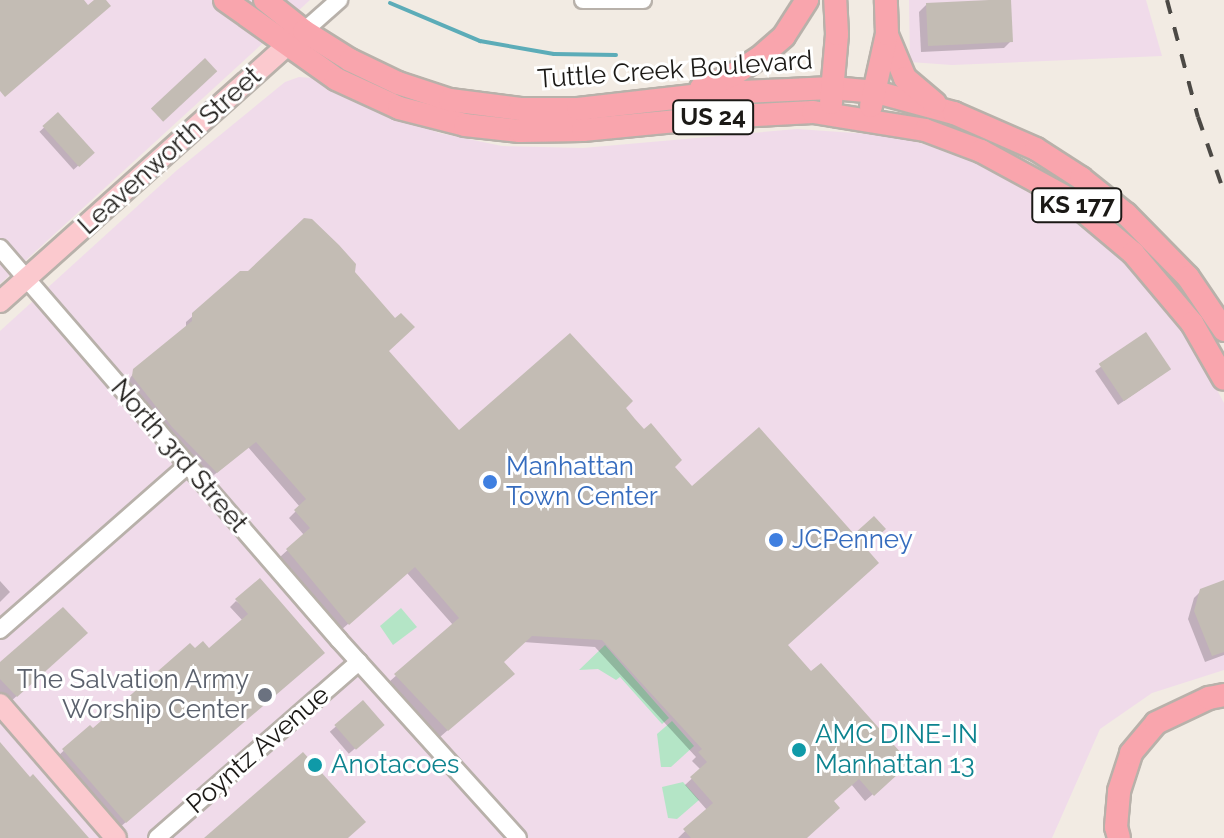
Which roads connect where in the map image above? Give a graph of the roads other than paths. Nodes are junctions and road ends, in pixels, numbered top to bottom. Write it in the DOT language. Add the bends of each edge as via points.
graph roads {
  1 [pos="225,0"];
  2 [pos="265,0"];
  3 [pos="339,0"];
  4 [pos="583,0"];
  5 [pos="643,0"];
  6 [pos="807,0"];
  7 [pos="835,0"];
  8 [pos="886,0"];
  9 [pos="887,34"];
  10 [pos="295,38"];
  11 [pos="833,88"];
  12 [pos="876,92"];
  13 [pos="661,100"];
  14 [pos="944,110"];
  15 [pos="830,114"];
  16 [pos="867,119"];
  17 [pos="0,248"];
  18 [pos="26,279"];
  19 [pos="0,302"];
  20 [pos="1224,330"];
  21 [pos="1224,379"];
  22 [pos="188,465"];
  23 [pos="0,630"];
  24 [pos="359,662"];
  25 [pos="1224,695"];
  26 [pos="0,704"];
  27 [pos="116,838"];
  28 [pos="157,838"];
  29 [pos="518,838"];
  30 [pos="1119,838"];
  1 -- 10 [label="highway, Tuttle Creek Boulevard / US 24"];
  2 -- 10 [label="highway, Tuttle Creek Boulevard / US 24"];
  3 -- 10 [label="street, Leavenworth Street"];
  4 -- 5 [label="street"];
  6 -- 13 [label="highway, US 24" via="784,36 759,58 731,76"];
  7 -- 11 [label="highway"];
  8 -- 9 [label="highway"];
  9 -- 12 [label="highway"];
  9 -- 14 [label="highway" via="905,78"];
  10 -- 13 [label="highway, Tuttle Creek Boulevard / US 24" via="450,100 520,109 578,109"];
  10 -- 15 [label="highway, Tuttle Creek Boulevard / US 24" via="336,79 399,108 465,125 583,130 747,115"];
  10 -- 18 [label="main road, Leavenworth Street"];
  11 -- 12 [label="highway, Tuttle Creek Boulevard"];
  11 -- 13 [label="highway, Tuttle Creek Boulevard"];
  11 -- 15 [label="highway"];
  12 -- 14 [label="highway, KS 177"];
  12 -- 16 [label="highway"];
  14 -- 20 [label="highway, KS 177" via="1009,136 1081,178 1126,214 1188,277"];
  15 -- 16 [label="highway, Tuttle Creek Boulevard / US 24"];
  16 -- 21 [label="highway, KS 177" via="925,130 981,151 1069,199 1166,288"];
  17 -- 18 [label="street, North 3rd Street"];
  18 -- 19 [label="main road, Leavenworth Street"];
  18 -- 22 [label="street, North 3rd Street"];
  22 -- 23 [label="street"];
  22 -- 24 [label="street, North 3rd Street"];
  24 -- 28 [label="street, Poyntz Avenue"];
  24 -- 29 [label="street, North 3rd Street"];
  25 -- 30 [label="highway" via="1156,723 1131,753 1119,791"];
  26 -- 27 [label="main road"];
}
